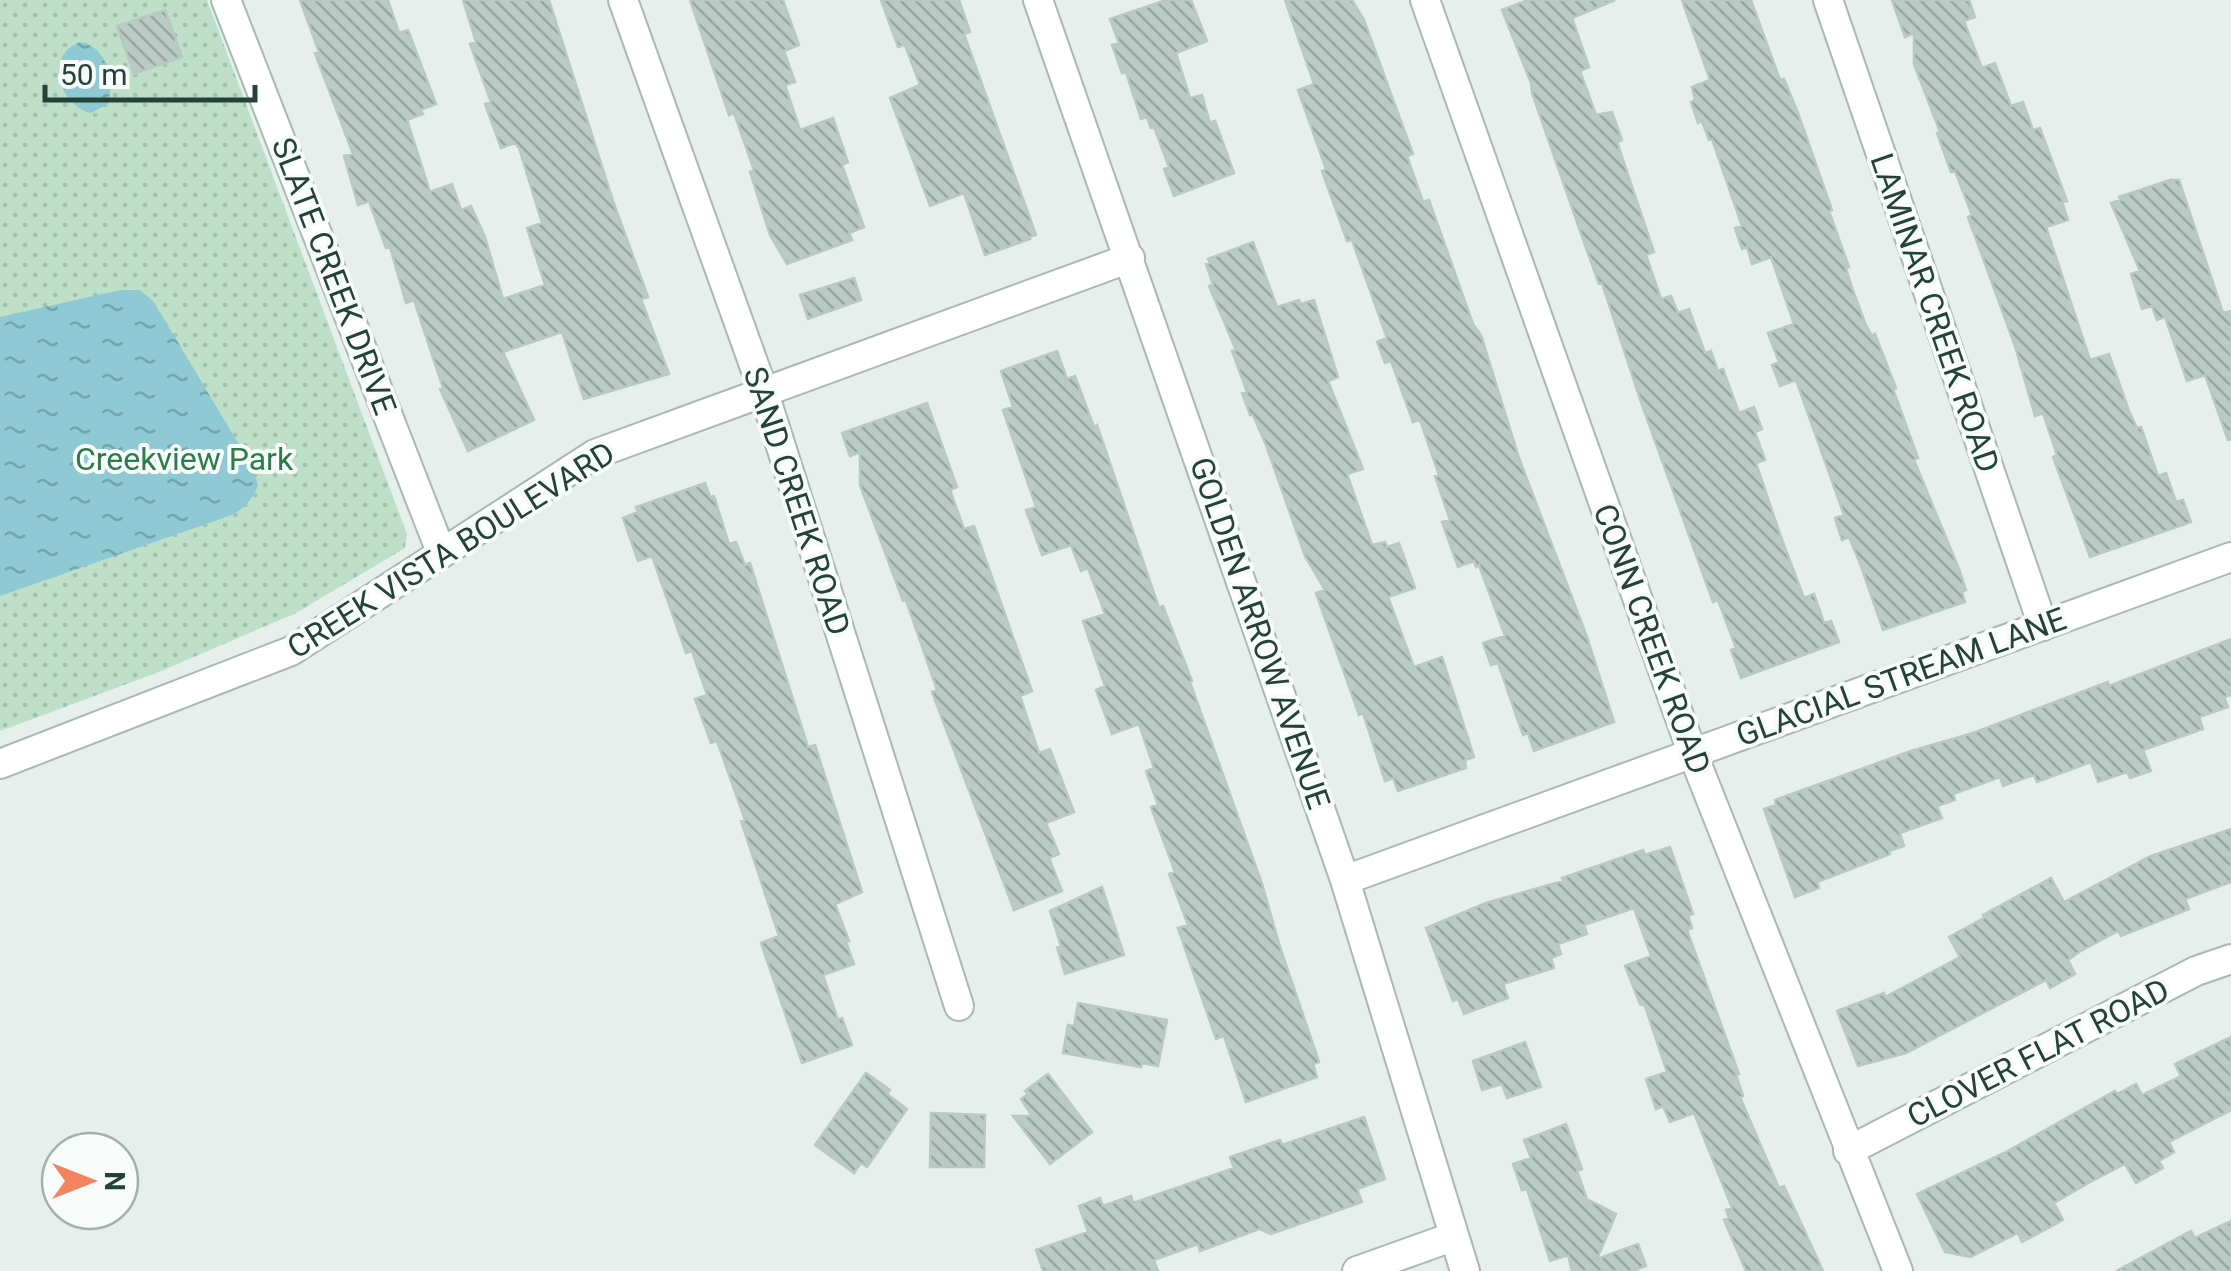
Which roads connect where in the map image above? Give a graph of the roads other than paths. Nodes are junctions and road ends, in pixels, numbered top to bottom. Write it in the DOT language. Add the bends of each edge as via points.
graph roads {
  1 [pos="226,0"];
  2 [pos="623,0"];
  3 [pos="1038,0"];
  4 [pos="1424,0"];
  5 [pos="1828,0"];
  6 [pos="1130,258"];
  7 [pos="763,390"];
  8 [pos="441,552"];
  9 [pos="2231,557"];
  10 [pos="2043,626"];
  11 [pos="1692,752"];
  12 [pos="0,764"];
  13 [pos="1345,880"];
  14 [pos="2231,959"];
  15 [pos="959,1006"];
  16 [pos="1848,1152"];
  17 [pos="1452,1236"];
  18 [pos="1357,1271"];
  19 [pos="1465,1271"];
  20 [pos="1898,1271"];
  1 -- 8 [label="street, SLATE CREEK DRIVE"];
  2 -- 7 [label="street, SAND CREEK ROAD"];
  3 -- 6 [label="street, GOLDEN ARROW AVENUE"];
  4 -- 11 [label="street, CONN CREEK ROAD"];
  5 -- 10 [label="street, LAMINAR CREEK ROAD"];
  6 -- 7 [label="street, CREEK VISTA BOULEVARD"];
  6 -- 13 [label="street, GOLDEN ARROW AVENUE"];
  7 -- 8 [label="street, CREEK VISTA BOULEVARD" via="595,454"];
  7 -- 15 [label="street, SAND CREEK ROAD"];
  8 -- 12 [label="street, CREEK VISTA BOULEVARD" via="291,651"];
  9 -- 10 [label="street, GLACIAL STREAM LANE"];
  10 -- 11 [label="street, GLACIAL STREAM LANE"];
  11 -- 13 [label="street, GLACIAL STREAM LANE"];
  11 -- 16 [label="street, CONN CREEK ROAD"];
  13 -- 17 [label="street, GOLDEN ARROW AVENUE"];
  14 -- 16 [label="street, CLOVER FLAT ROAD" via="2196,971"];
  16 -- 20 [label="street, CONN CREEK ROAD"];
  17 -- 18 [label="street"];
  17 -- 19 [label="street, GOLDEN ARROW AVENUE"];
}
